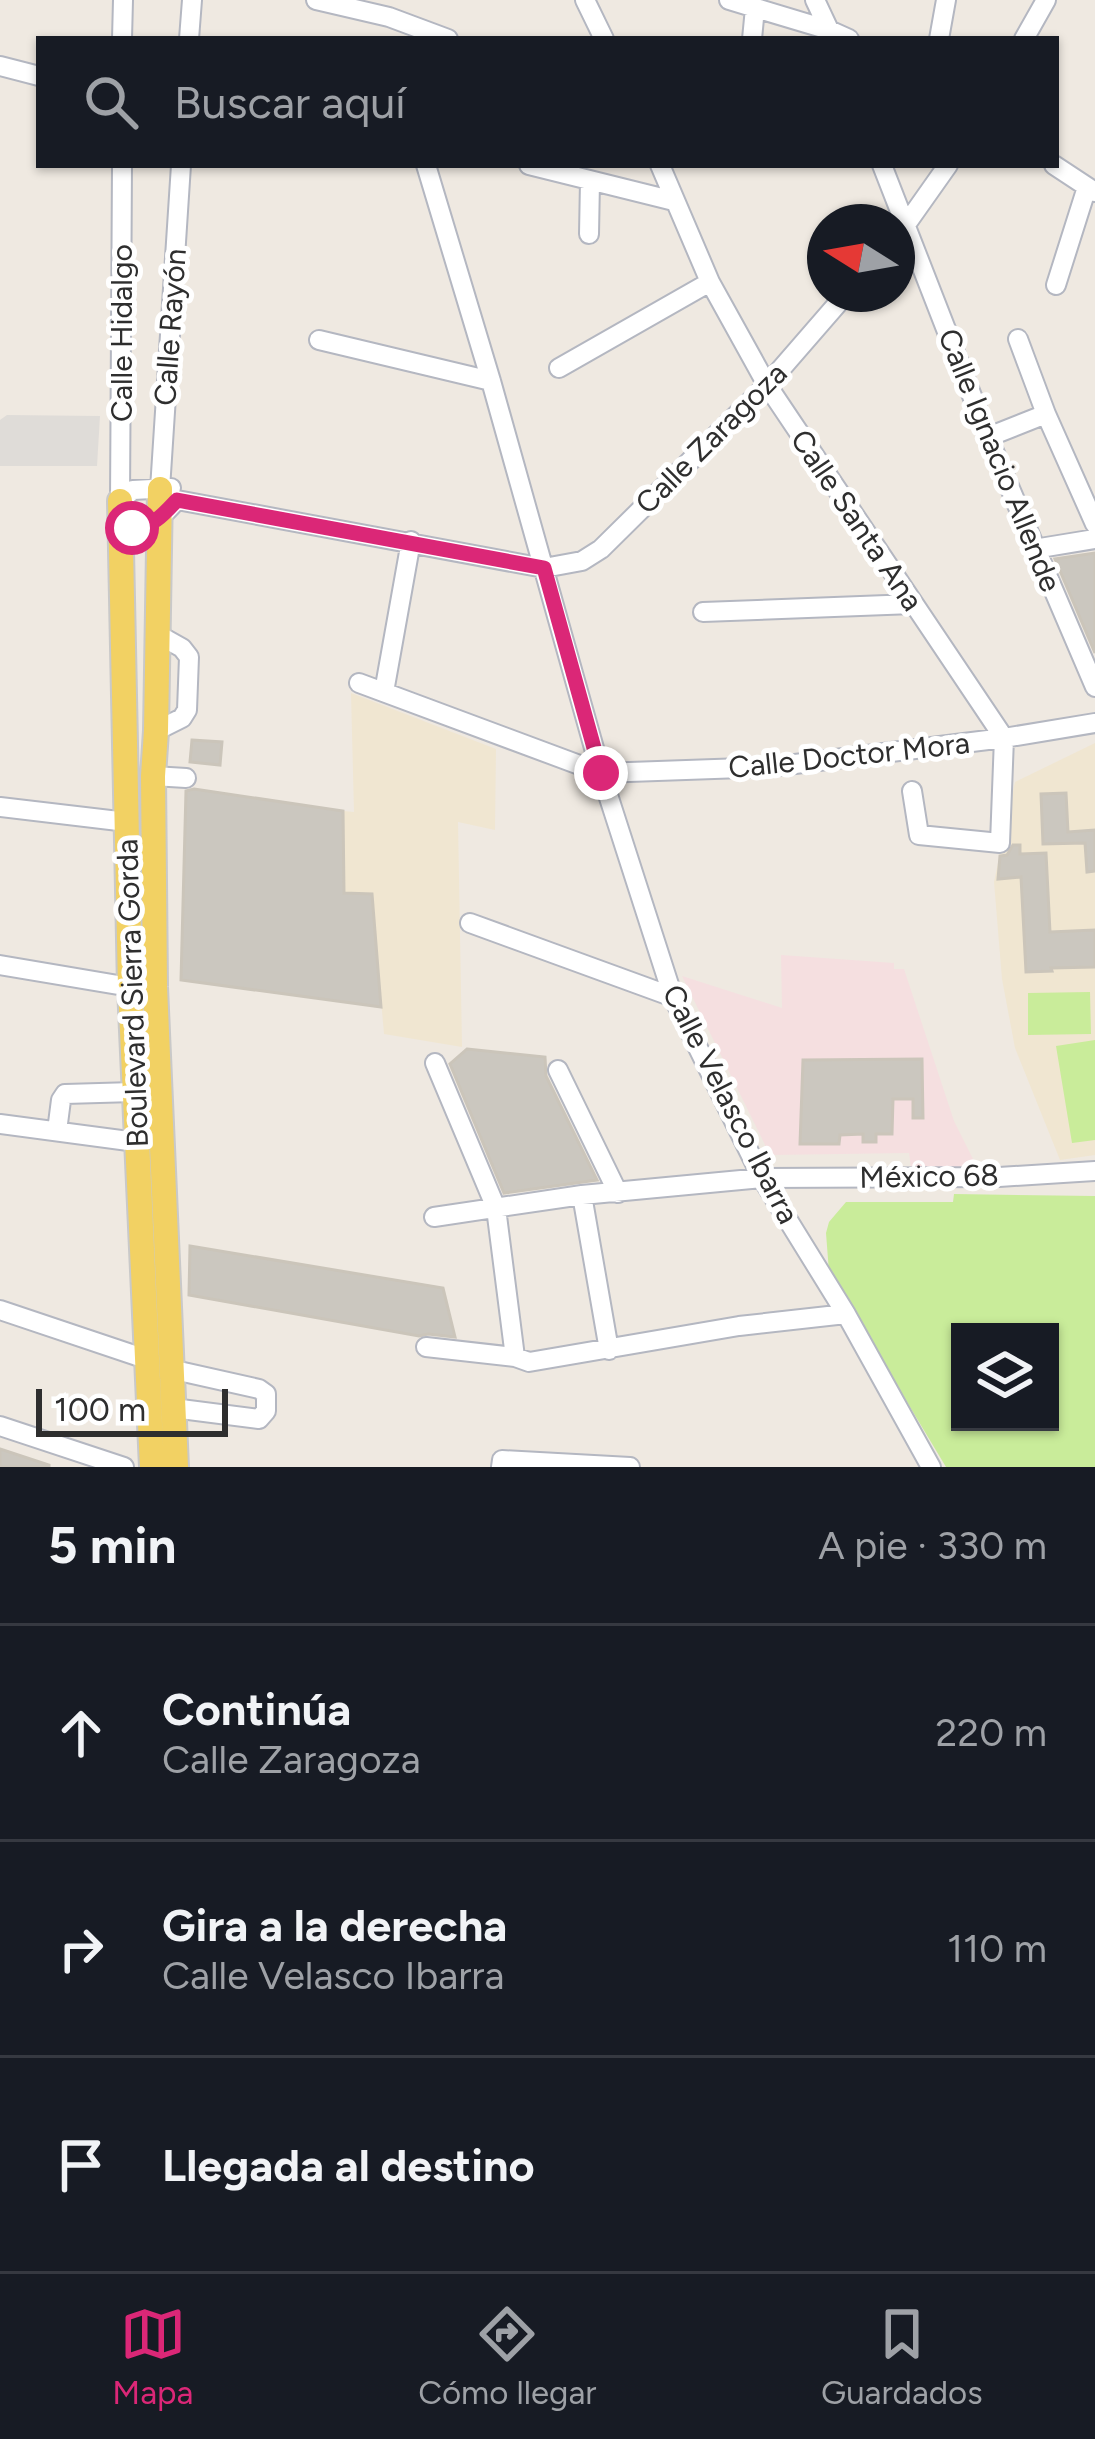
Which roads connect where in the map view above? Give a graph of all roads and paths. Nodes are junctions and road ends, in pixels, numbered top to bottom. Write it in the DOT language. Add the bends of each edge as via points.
graph roads {
  1 [pos="123,0"];
  2 [pos="192,0"];
  3 [pos="316,0"];
  4 [pos="586,0"];
  5 [pos="729,0"];
  6 [pos="815,0"];
  7 [pos="946,0"];
  8 [pos="1046,0"];
  9 [pos="755,8"];
  10 [pos="389,17"];
  11 [pos="831,34"];
  12 [pos="122,36"];
  13 [pos="189,36"];
  14 [pos="393,36"];
  15 [pos="440,36"];
  16 [pos="603,36"];
  17 [pos="752,36"];
  18 [pos="940,36"];
  19 [pos="1026,36"];
  20 [pos="0,67"];
  21 [pos="36,75"];
  22 [pos="122,168"];
  23 [pos="181,168"];
  24 [pos="426,168"];
  25 [pos="540,168"];
  26 [pos="661,168"];
  27 [pos="883,168"];
  28 [pos="946,168"];
  29 [pos="1059,168"];
  30 [pos="590,181"];
  31 [pos="1091,189"];
  32 [pos="674,201"];
  33 [pos="893,204"];
  34 [pos="915,211"];
  35 [pos="589,234"];
  36 [pos="915,264"];
  37 [pos="710,282"];
  38 [pos="1056,284"];
  39 [pos="830,312"];
  40 [pos="1018,339"];
  41 [pos="320,340"];
  42 [pos="559,368"];
  43 [pos="491,381"];
  44 [pos="767,385"];
  45 [pos="1046,414"];
  46 [pos="988,437"];
  47 [pos="160,489"];
  48 [pos="121,510"];
  49 [pos="159,519"];
  50 [pos="1095,524"];
  51 [pos="1095,539"];
  52 [pos="411,542"];
  53 [pos="1034,549"];
  54 [pos="549,562"];
  55 [pos="123,563"];
  56 [pos="158,563"];
  57 [pos="914,604"];
  58 [pos="703,612"];
  59 [pos="359,683"];
  60 [pos="1095,687"];
  61 [pos="384,692"];
  62 [pos="1095,723"];
  63 [pos="1004,738"];
  64 [pos="601,773"];
  65 [pos="153,776"];
  66 [pos="126,778"];
  67 [pos="186,778"];
  68 [pos="913,791"];
  69 [pos="0,807"];
  70 [pos="127,822"];
  71 [pos="470,923"];
  72 [pos="0,965"];
  73 [pos="130,987"];
  74 [pos="673,998"];
  75 [pos="435,1063"];
  76 [pos="558,1070"];
  77 [pos="134,1091"];
  78 [pos="0,1124"];
  79 [pos="57,1131"];
  80 [pos="136,1142"];
  81 [pos="1095,1171"];
  82 [pos="762,1178"];
  83 [pos="618,1192"];
  84 [pos="582,1195"];
  85 [pos="496,1208"];
  86 [pos="434,1217"];
  87 [pos="0,1310"];
  88 [pos="846,1314"];
  89 [pos="426,1347"];
  90 [pos="609,1350"];
  91 [pos="514,1357"];
  92 [pos="158,1364"];
  93 [pos="172,1408"];
  94 [pos="3,1433"];
  95 [pos="85,1467"];
  96 [pos="124,1467"];
  97 [pos="152,1467"];
  98 [pos="176,1467"];
  99 [pos="501,1467"];
  100 [pos="630,1467"];
  101 [pos="931,1467"];
  1 -- 12 [label="street"];
  2 -- 13 [label="street"];
  3 -- 10 [label="street"];
  4 -- 16 [label="street"];
  5 -- 9 [label="street"];
  6 -- 11 [label="street"];
  7 -- 18 [label="street"];
  8 -- 19 [label="street"];
  9 -- 11 [label="street"];
  9 -- 17 [label="street"];
  10 -- 14 [label="street"];
  10 -- 15 [label="street"];
  20 -- 21 [label="street"];
  22 -- 48 [label="street, Calle Hidalgo"];
  23 -- 47 [label="street, Calle Rayón"];
  24 -- 43 [label="street, Calle Velasco Ibarra"];
  25 -- 30 [label="street"];
  26 -- 32 [label="street, Calle Santa Ana"];
  27 -- 33 [label="street, Calle Ignacio Allende"];
  28 -- 34 [label="street"];
  29 -- 31 [label="street"];
  30 -- 32 [label="street"];
  30 -- 35 [label="street"];
  31 -- 38 [label="street"];
  32 -- 37 [label="street, Calle Santa Ana"];
  36 -- 46 [label="street, Calle Ignacio Allende"];
  37 -- 42 [label="street"];
  37 -- 44 [label="street, Calle Santa Ana"];
  39 -- 44 [label="street, Calle Zaragoza"];
  40 -- 45 [label="street"];
  41 -- 43 [label="street"];
  43 -- 54 [label="street, Calle Velasco Ibarra"];
  44 -- 54 [label="street, Calle Zaragoza" via="601,549 582,560"];
  44 -- 57 [label="street, Calle Santa Ana"];
  45 -- 46 [label="street"];
  45 -- 50 [label="street"];
  46 -- 53 [label="street, Calle Ignacio Allende"];
  47 -- 48 [label="street" via="133,490"];
  47 -- 49 [label="main road, Boulevard Sierra Gorda"];
  47 -- 54 [label="street"];
  48 -- 49 [label="street" via="126,525"];
  48 -- 55 [label="main road, Boulevard Sierra Gorda"];
  49 -- 52 [label="street" via="177,500"];
  49 -- 56 [label="main road, Boulevard Sierra Gorda"];
  51 -- 53 [label="street"];
  52 -- 54 [label="street"];
  52 -- 61 [label="street"];
  53 -- 60 [label="street, Calle Ignacio Allende"];
  54 -- 64 [label="street, Calle Velasco Ibarra"];
  55 -- 56 [label="main road"];
  55 -- 66 [label="main road, Boulevard Sierra Gorda"];
  56 -- 65 [label="main road, Boulevard Sierra Gorda"];
  57 -- 58 [label="street"];
  57 -- 63 [label="street, Calle Santa Ana"];
  59 -- 61 [label="street"];
  61 -- 64 [label="street"];
  62 -- 63 [label="street, Calle Doctor Mora"];
  63 -- 64 [label="street, Calle Doctor Mora" via="771,767"];
  63 -- 68 [label="street" via="1000,843 919,835"];
  64 -- 74 [label="street, Calle Velasco Ibarra"];
  65 -- 66 [label="main road"];
  65 -- 67 [label="street"];
  65 -- 92 [label="main road, Boulevard Sierra Gorda"];
  66 -- 70 [label="main road, Boulevard Sierra Gorda"];
  69 -- 70 [label="street"];
  70 -- 73 [label="main road, Boulevard Sierra Gorda"];
  71 -- 74 [label="street"];
  72 -- 73 [label="street"];
  73 -- 77 [label="main road, Boulevard Sierra Gorda"];
  74 -- 82 [label="street, Calle Velasco Ibarra"];
  75 -- 85 [label="street"];
  76 -- 83 [label="street"];
  77 -- 79 [label="street" via="65,1094"];
  77 -- 80 [label="main road, Boulevard Sierra Gorda"];
  78 -- 79 [label="street"];
  79 -- 80 [label="street"];
  80 -- 92 [label="main road, Boulevard Sierra Gorda"];
  81 -- 82 [label="street, México 68"];
  82 -- 83 [label="street, México 68"];
  82 -- 88 [label="street, Calle Velasco Ibarra"];
  83 -- 84 [label="street, México 68"];
  84 -- 85 [label="street, México 68"];
  84 -- 90 [label="street"];
  85 -- 86 [label="street, México 68"];
  85 -- 91 [label="street"];
  87 -- 92 [label="street"];
  88 -- 90 [label="street"];
  88 -- 101 [label="street, Calle Velasco Ibarra"];
  89 -- 91 [label="street"];
  90 -- 91 [label="street" via="529,1363"];
  92 -- 93 [label="main road, Boulevard Sierra Gorda"];
  92 -- 93 [label="street" via="266,1394 259,1419"];
  92 -- 97 [label="main road, Boulevard Sierra Gorda"];
  93 -- 98 [label="main road, Boulevard Sierra Gorda"];
  94 -- 95 [label="street"];
  94 -- 96 [label="street"];
  99 -- 100 [label="street" via="502,1460"];
}
